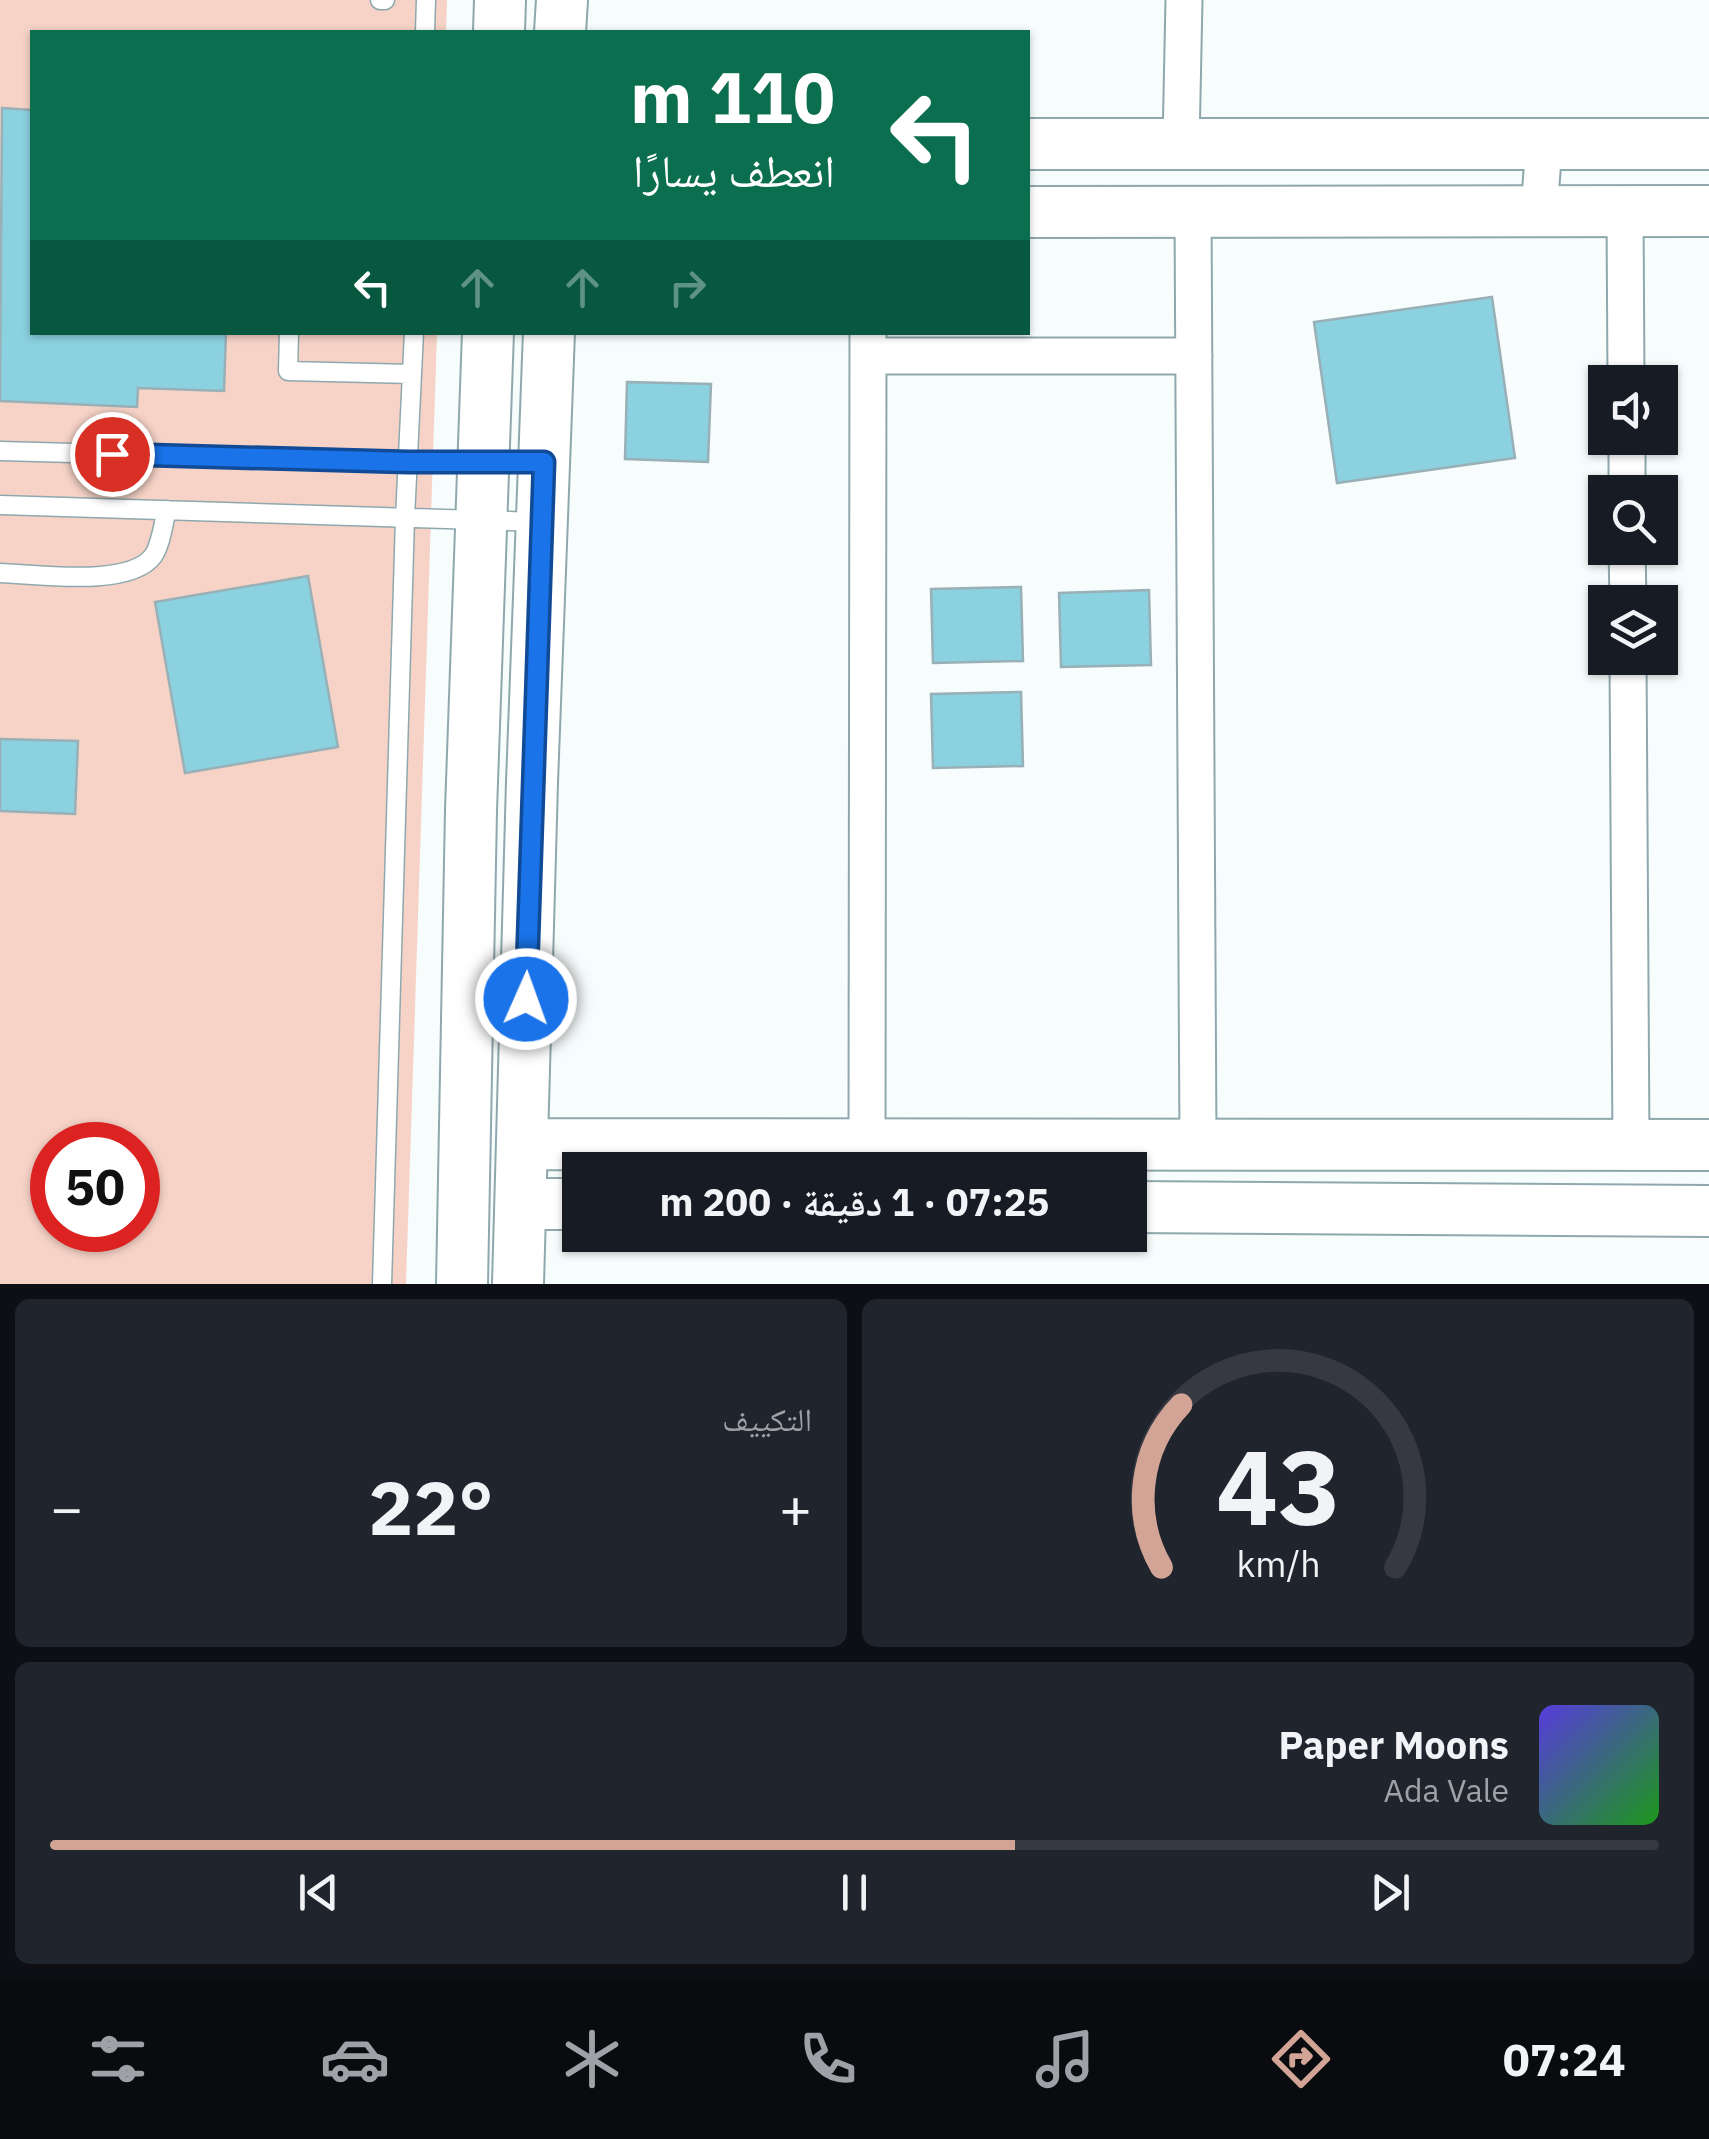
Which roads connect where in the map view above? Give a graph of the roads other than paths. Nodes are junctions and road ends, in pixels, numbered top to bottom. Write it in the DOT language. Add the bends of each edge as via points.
graph roads {
  1 [pos="426,0"];
  2 [pos="500,0"];
  3 [pos="562,0"];
  4 [pos="1184,0"];
  5 [pos="425,30"];
  6 [pos="499,30"];
  7 [pos="560,30"];
  8 [pos="1030,144"];
  9 [pos="1180,144"];
  10 [pos="1544,144"];
  11 [pos="1709,144"];
  12 [pos="1030,212"];
  13 [pos="1193,212"];
  14 [pos="1538,212"];
  15 [pos="1625,212"];
  16 [pos="1709,212"];
  17 [pos="289,335"];
  18 [pos="414,335"];
  19 [pos="488,335"];
  20 [pos="549,335"];
  21 [pos="868,344"];
  22 [pos="1194,356"];
  23 [pos="1626,365"];
  24 [pos="412,374"];
  25 [pos="0,450"];
  26 [pos="408,462"];
  27 [pos="484,462"];
  28 [pos="544,462"];
  29 [pos="0,505"];
  30 [pos="167,510"];
  31 [pos="405,518"];
  32 [pos="481,521"];
  33 [pos="542,522"];
  34 [pos="0,573"];
  35 [pos="1628,675"];
  36 [pos="522,1144"];
  37 [pos="867,1144"];
  38 [pos="1198,1145"];
  39 [pos="1452,1145"];
  40 [pos="1631,1145"];
  41 [pos="1709,1145"];
  42 [pos="521,1204"];
  43 [pos="562,1204"];
  44 [pos="1147,1208"];
  45 [pos="1451,1209"];
  46 [pos="1709,1211"];
  47 [pos="382,1284"];
  48 [pos="462,1284"];
  49 [pos="518,1284"];
  1 -- 5 [label="lane"];
  2 -- 6 [label="street"];
  3 -- 7 [label="street"];
  4 -- 9 [label="street"];
  8 -- 9 [label="street"];
  9 -- 10 [label="street"];
  10 -- 11 [label="street"];
  10 -- 14 [label="street"];
  12 -- 13 [label="street"];
  13 -- 14 [label="street"];
  13 -- 22 [label="street"];
  14 -- 15 [label="street"];
  15 -- 16 [label="street"];
  15 -- 23 [label="street"];
  17 -- 24 [label="lane" via="288,371"];
  18 -- 24 [label="lane"];
  19 -- 27 [label="street"];
  20 -- 28 [label="street"];
  21 -- 22 [label="street"];
  21 -- 37 [label="street"];
  22 -- 38 [label="street"];
  24 -- 26 [label="lane"];
  25 -- 26 [label="lane"];
  26 -- 27 [label="lane"];
  26 -- 31 [label="lane"];
  27 -- 28 [label="lane"];
  27 -- 32 [label="street"];
  28 -- 33 [label="street"];
  29 -- 30 [label="lane"];
  30 -- 31 [label="lane"];
  30 -- 34 [label="lane" via="154,554 137,570 115,576"];
  31 -- 32 [label="lane"];
  31 -- 47 [label="lane"];
  32 -- 33 [label="lane"];
  32 -- 48 [label="street"];
  33 -- 36 [label="street"];
  35 -- 40 [label="street"];
  36 -- 37 [label="street"];
  36 -- 42 [label="street"];
  37 -- 38 [label="street"];
  38 -- 39 [label="street"];
  39 -- 40 [label="street"];
  39 -- 45 [label="street"];
  40 -- 41 [label="street"];
  42 -- 43 [label="street"];
  42 -- 49 [label="street"];
  44 -- 45 [label="street"];
  45 -- 46 [label="street"];
}
